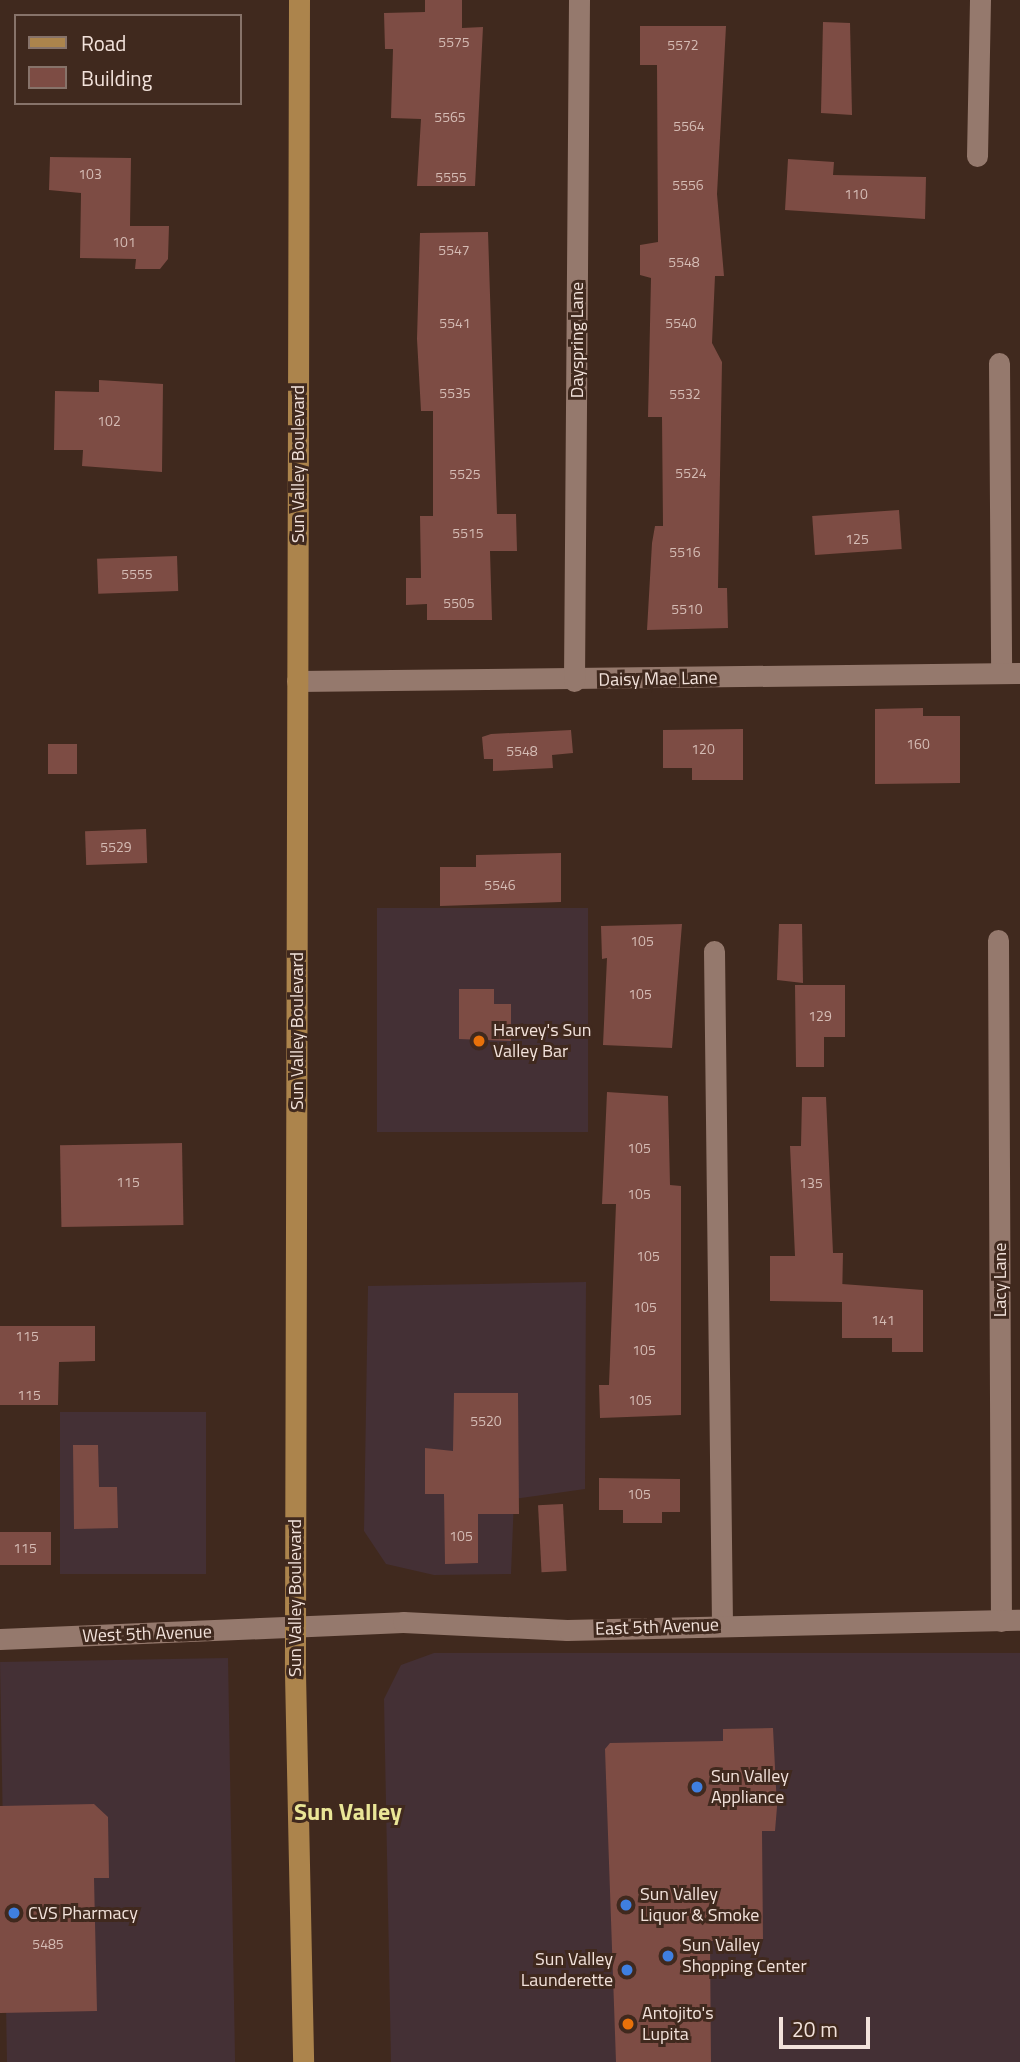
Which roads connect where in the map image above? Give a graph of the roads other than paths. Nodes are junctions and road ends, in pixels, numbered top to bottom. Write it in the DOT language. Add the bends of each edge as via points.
graph roads {
  1 [pos="299,0"];
  2 [pos="579,0"];
  3 [pos="980,0"];
  4 [pos="977,156"];
  5 [pos="999,363"];
  6 [pos="1011,673"];
  7 [pos="297,681"];
  8 [pos="574,681"];
  9 [pos="998,940"];
  10 [pos="714,951"];
  11 [pos="1011,1620"];
  12 [pos="722,1625"];
  13 [pos="295,1626"];
  14 [pos="0,1639"];
  15 [pos="303,2062"];
  1 -- 7 [label="main road, Sun Valley Boulevard"];
  2 -- 8 [label="street, Dayspring Lane"];
  3 -- 4 [label="street"];
  5 -- 6 [label="street"];
  6 -- 8 [label="street, Daisy Mae Lane"];
  7 -- 8 [label="street, Daisy Mae Lane"];
  7 -- 13 [label="main road, Sun Valley Boulevard"];
  9 -- 11 [label="street, Lacy Lane"];
  10 -- 12 [label="street"];
  11 -- 12 [label="street, East 5th Avenue"];
  12 -- 13 [label="street, East 5th Avenue"];
  13 -- 14 [label="street, West 5th Avenue"];
  13 -- 15 [label="main road, Sun Valley Boulevard"];
}
